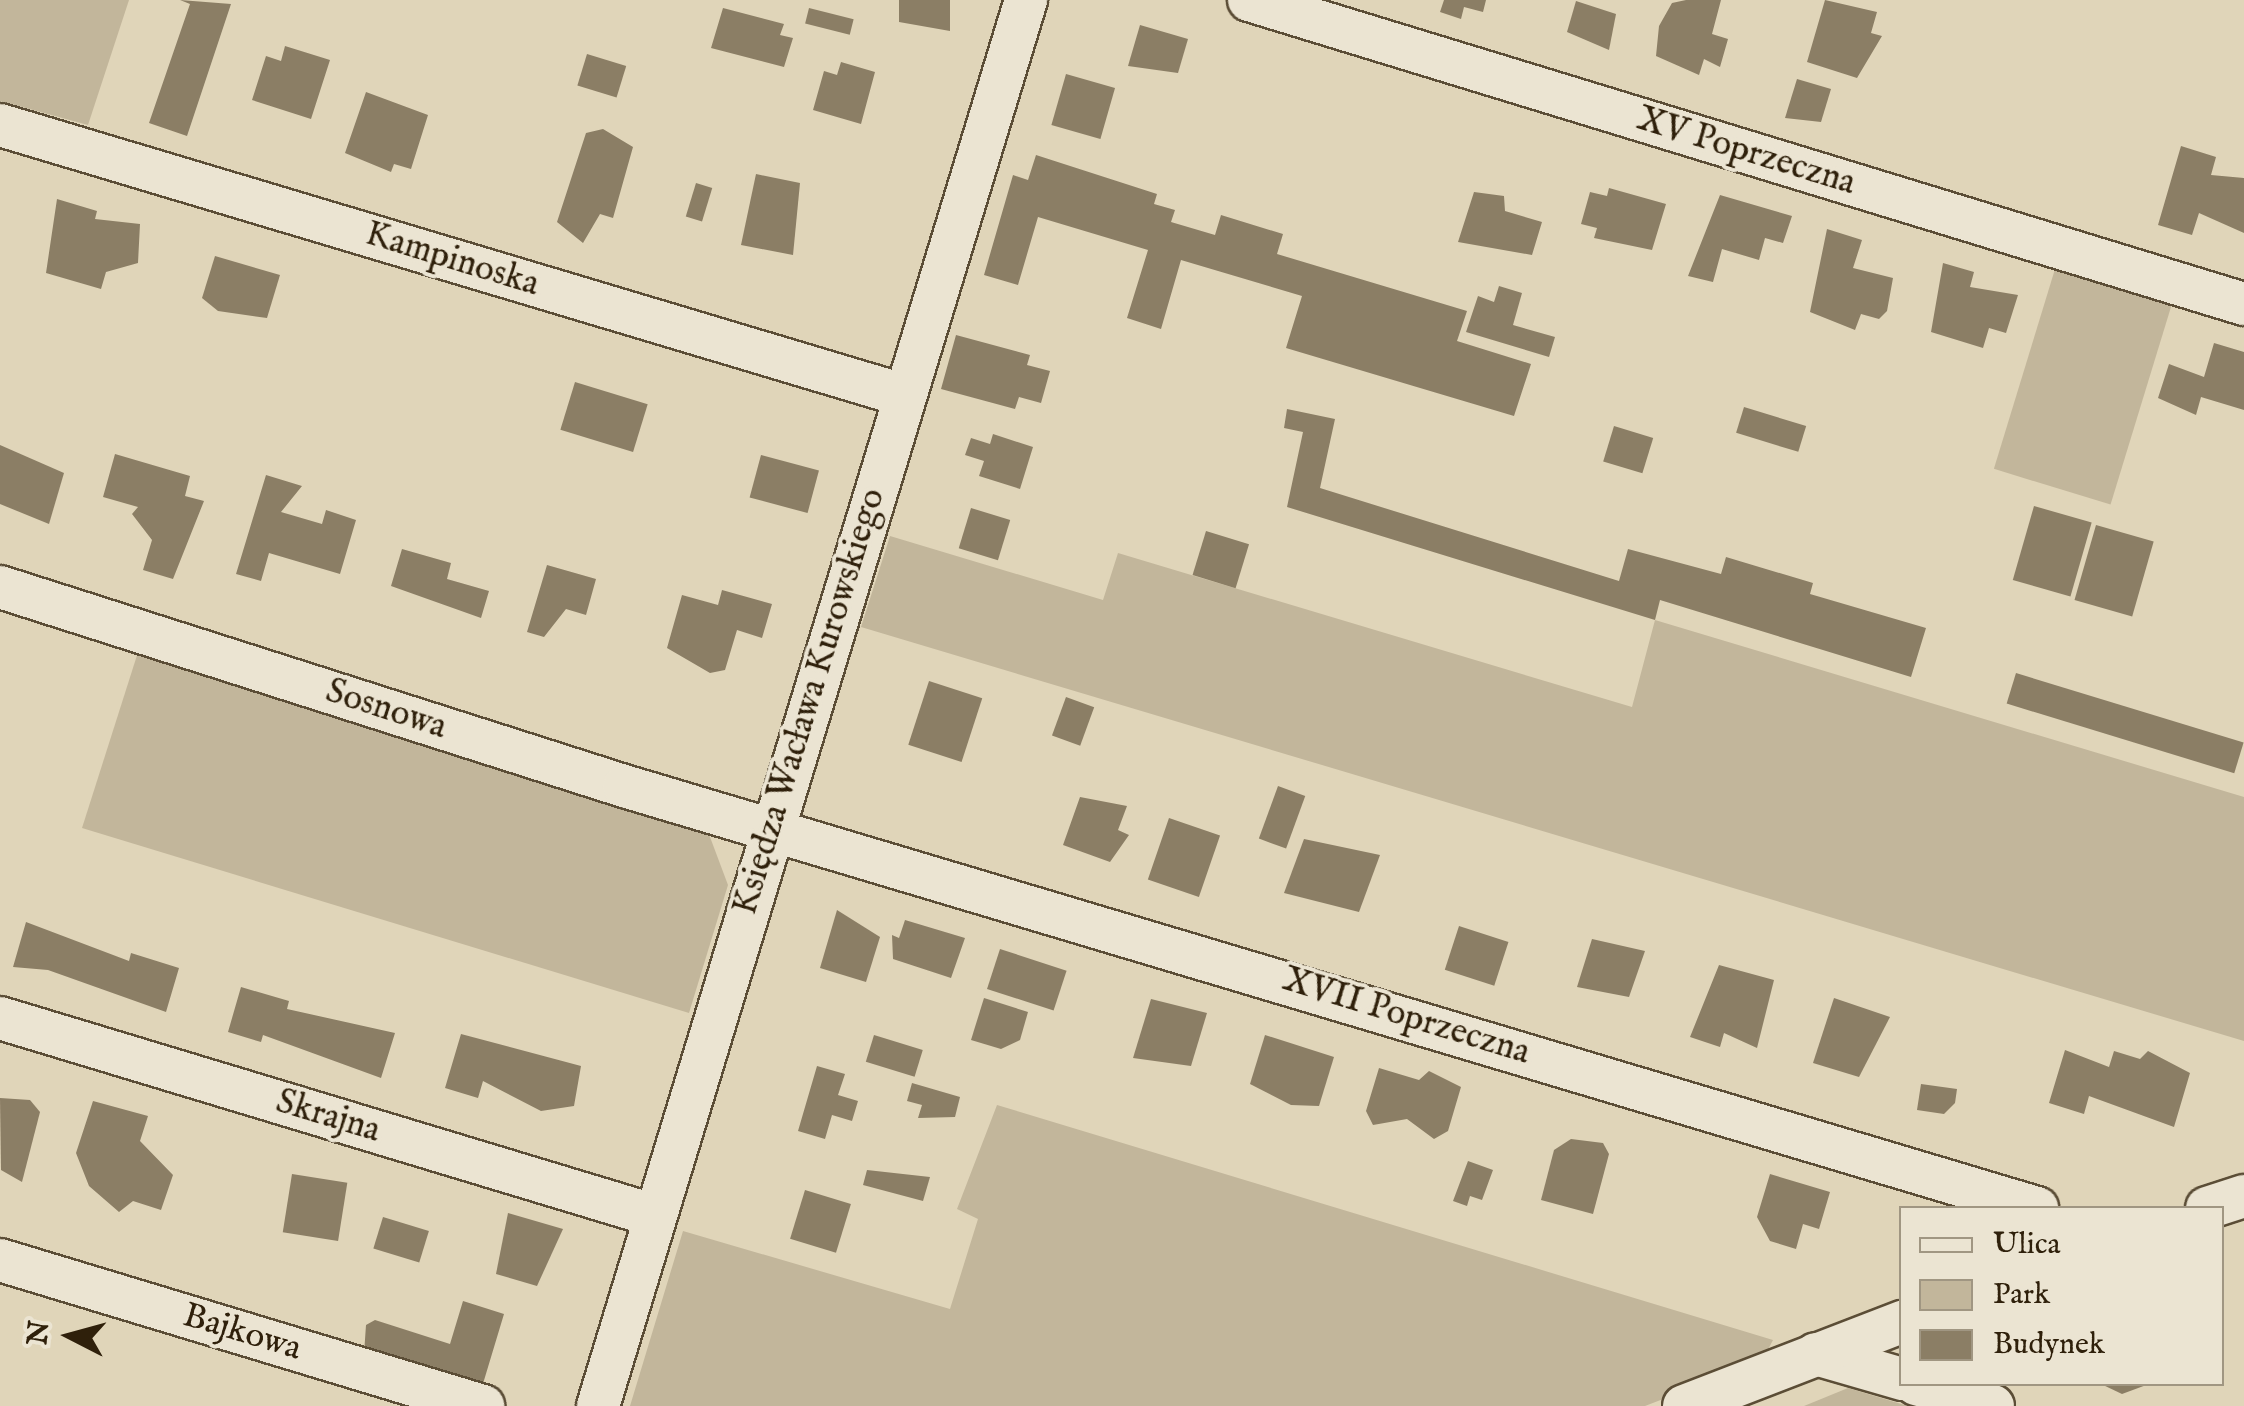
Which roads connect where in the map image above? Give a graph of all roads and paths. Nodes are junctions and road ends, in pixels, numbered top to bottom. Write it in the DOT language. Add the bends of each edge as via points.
graph roads {
  1 [pos="1026,0"];
  2 [pos="1249,0"];
  3 [pos="0,125"];
  4 [pos="2244,304"];
  5 [pos="904,395"];
  6 [pos="0,587"];
  7 [pos="774,825"];
  8 [pos="0,1018"];
  9 [pos="2244,1196"];
  10 [pos="2030,1206"];
  11 [pos="2213,1206"];
  12 [pos="656,1216"];
  13 [pos="0,1260"];
  14 [pos="1899,1323"];
  15 [pos="1816,1354"];
  16 [pos="1899,1378"];
  17 [pos="1923,1386"];
  18 [pos="483,1406"];
  19 [pos="598,1406"];
  20 [pos="1684,1406"];
  21 [pos="1992,1406"];
  1 -- 5 [label="street, Księdza Wacława Kurowskiego"];
  2 -- 4 [label="street, XV Poprzeczna"];
  3 -- 5 [label="street, Kampinoska"];
  5 -- 7 [label="street, Księdza Wacława Kurowskiego"];
  6 -- 7 [label="street, Sosnowa" via="624,786"];
  7 -- 10 [label="street, XVII Poprzeczna"];
  7 -- 12 [label="street, Księdza Wacława Kurowskiego"];
  8 -- 12 [label="street, Skrajna"];
  9 -- 11 [label="street"];
  12 -- 19 [label="street, Księdza Wacława Kurowskiego"];
  13 -- 18 [label="street, Bajkowa"];
  14 -- 15 [label="street"];
  15 -- 16 [label="street"];
  15 -- 20 [label="street"];
  17 -- 21 [label="street"];
}
